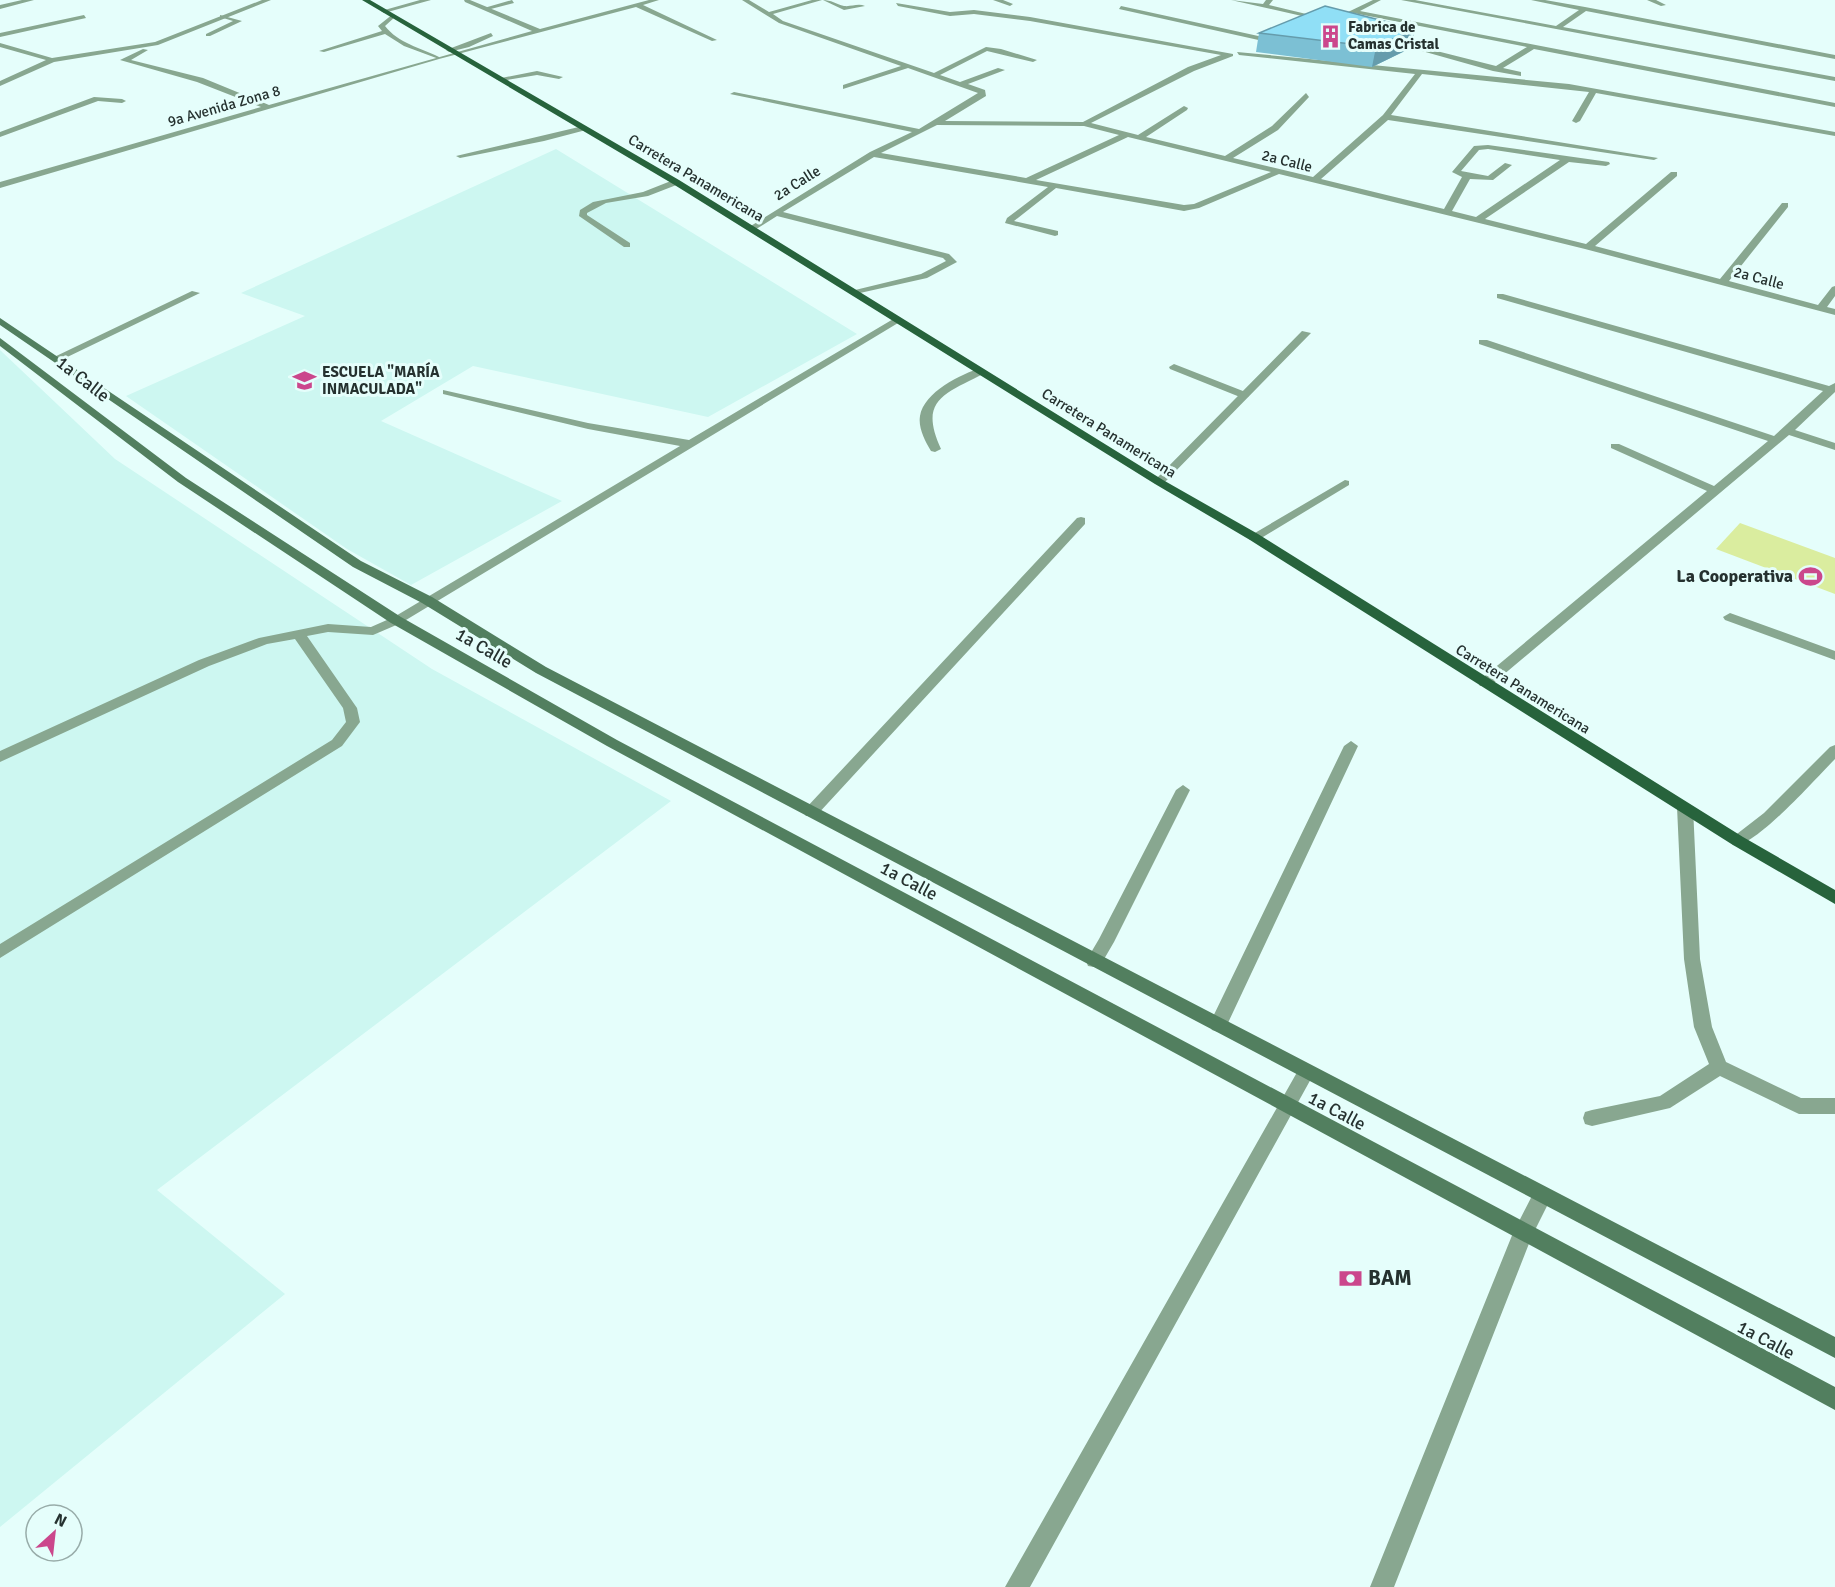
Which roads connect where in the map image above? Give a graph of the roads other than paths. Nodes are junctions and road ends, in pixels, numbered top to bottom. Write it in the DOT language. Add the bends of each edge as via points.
graph roads {
  1 [pos="31,0"];
  2 [pos="268,0"];
  3 [pos="365,0"];
  4 [pos="428,0"];
  5 [pos="656,0"];
  6 [pos="745,0"];
  7 [pos="819,0"];
  8 [pos="826,0"];
  9 [pos="999,0"];
  10 [pos="1234,0"];
  11 [pos="1270,0"];
  12 [pos="1362,0"];
  13 [pos="1404,0"];
  14 [pos="1534,0"];
  15 [pos="1650,0"];
  16 [pos="467,1"];
  17 [pos="1376,1"];
  18 [pos="512,2"];
  19 [pos="898,4"];
  20 [pos="1010,4"];
  21 [pos="637,5"];
  22 [pos="1663,5"];
  23 [pos="862,6"];
  24 [pos="1264,6"];
  25 [pos="0,7"];
  26 [pos="486,8"];
  27 [pos="1121,8"];
  28 [pos="1585,9"];
  29 [pos="1352,11"];
  30 [pos="388,14"];
  31 [pos="767,14"];
  32 [pos="222,16"];
  33 [pos="84,17"];
  34 [pos="1335,20"];
  35 [pos="1318,24"];
  36 [pos="1557,28"];
  37 [pos="538,31"];
  38 [pos="386,32"];
  39 [pos="0,35"];
  40 [pos="208,35"];
  41 [pos="491,36"];
  42 [pos="1283,37"];
  43 [pos="714,40"];
  44 [pos="1386,40"];
  45 [pos="1272,41"];
  46 [pos="156,44"];
  47 [pos="0,45"];
  48 [pos="1532,47"];
  49 [pos="322,51"];
  50 [pos="452,51"];
  51 [pos="1239,52"];
  52 [pos="1231,55"];
  53 [pos="1835,57"];
  54 [pos="437,58"];
  55 [pos="52,60"];
  56 [pos="1032,60"];
  57 [pos="908,66"];
  58 [pos="1496,69"];
  59 [pos="1001,70"];
  60 [pos="1419,73"];
  61 [pos="935,75"];
  62 [pos="559,77"];
  63 [pos="500,79"];
  64 [pos="1835,79"];
  65 [pos="0,84"];
  66 [pos="963,84"];
  67 [pos="1569,86"];
  68 [pos="846,87"];
  69 [pos="1594,90"];
  70 [pos="734,94"];
  71 [pos="1306,95"];
  72 [pos="122,101"];
  73 [pos="1835,105"];
  74 [pos="268,107"];
  75 [pos="1184,108"];
  76 [pos="1386,117"];
  77 [pos="1576,121"];
  78 [pos="936,123"];
  79 [pos="1835,123"];
  80 [pos="1084,124"];
  81 [pos="584,128"];
  82 [pos="919,131"];
  83 [pos="1824,132"];
  84 [pos="1128,134"];
  85 [pos="0,135"];
  86 [pos="1835,135"];
  87 [pos="1140,138"];
  88 [pos="873,153"];
  89 [pos="460,156"];
  90 [pos="1654,158"];
  91 [pos="1226,159"];
  92 [pos="1567,159"];
  93 [pos="1606,164"];
  94 [pos="1508,165"];
  95 [pos="1276,173"];
  96 [pos="1674,174"];
  97 [pos="1467,176"];
  98 [pos="1026,181"];
  99 [pos="1314,181"];
  100 [pos="676,182"];
  101 [pos="0,185"];
  102 [pos="1053,187"];
  103 [pos="1785,205"];
  104 [pos="1447,212"];
  105 [pos="775,213"];
  106 [pos="1478,220"];
  107 [pos="750,229"];
  108 [pos="1055,233"];
  109 [pos="627,245"];
  110 [pos="1588,247"];
  111 [pos="1723,282"];
  112 [pos="1835,289"];
  113 [pos="195,293"];
  114 [pos="854,293"];
  115 [pos="1500,296"];
  116 [pos="1821,308"];
  117 [pos="1835,312"];
  118 [pos="898,320"];
  119 [pos="0,321"];
  120 [pos="1306,333"];
  121 [pos="0,341"];
  122 [pos="1483,342"];
  123 [pos="55,359"];
  124 [pos="1174,367"];
  125 [pos="981,371"];
  126 [pos="1833,388"];
  127 [pos="447,392"];
  128 [pos="1244,395"];
  129 [pos="1787,431"];
  130 [pos="1776,440"];
  131 [pos="690,444"];
  132 [pos="1615,446"];
  133 [pos="1835,447"];
  134 [pos="936,449"];
  135 [pos="1159,482"];
  136 [pos="1345,483"];
  137 [pos="1716,491"];
  138 [pos="1081,521"];
  139 [pos="1254,537"];
  140 [pos="427,600"];
  141 [pos="1730,617"];
  142 [pos="396,620"];
  143 [pos="298,633"];
  144 [pos="1835,656"];
  145 [pos="1485,683"];
  146 [pos="1351,746"];
  147 [pos="1835,750"];
  148 [pos="0,757"];
  149 [pos="1184,790"];
  150 [pos="1685,807"];
  151 [pos="811,812"];
  152 [pos="1738,841"];
  153 [pos="1835,897"];
  154 [pos="0,952"];
  155 [pos="1094,961"];
  156 [pos="1218,1025"];
  157 [pos="1719,1067"];
  158 [pos="1306,1072"];
  159 [pos="1287,1106"];
  160 [pos="1835,1106"];
  161 [pos="1592,1118"];
  162 [pos="1542,1196"];
  163 [pos="1523,1233"];
  164 [pos="1835,1348"];
  165 [pos="1835,1399"];
  166 [pos="1017,1587"];
  167 [pos="1382,1587"];
  1 -- 25 [label="street"];
  2 -- 32 [label="street"];
  3 -- 30 [label="main road, Carretera Panamericana"];
  4 -- 30 [label="street"];
  5 -- 21 [label="street"];
  6 -- 31 [label="street"];
  7 -- 31 [label="street"];
  8 -- 23 [label="street" via="844,8"];
  9 -- 20 [label="street"];
  10 -- 24 [label="street"];
  11 -- 24 [label="street"];
  12 -- 17 [label="street"];
  13 -- 36 [label="street"];
  14 -- 28 [label="street"];
  15 -- 22 [label="street"];
  16 -- 26 [label="street"];
  17 -- 29 [label="street"];
  18 -- 26 [label="street"];
  19 -- 52 [label="street" via="950,14 969,12 1030,19"];
  21 -- 37 [label="street"];
  21 -- 43 [label="street"];
  24 -- 34 [label="street"];
  26 -- 37 [label="street"];
  27 -- 45 [label="street"];
  28 -- 36 [label="street"];
  28 -- 53 [label="street"];
  29 -- 34 [label="street"];
  29 -- 48 [label="street"];
  30 -- 38 [label="street" via="381,26"];
  30 -- 50 [label="main road, Carretera Panamericana"];
  31 -- 57 [label="street"];
  32 -- 40 [label="street" via="238,21"];
  32 -- 46 [label="street"];
  33 -- 39 [label="street"];
  34 -- 35 [label="street"];
  36 -- 64 [label="street"];
  37 -- 50 [label="street"];
  38 -- 49 [label="street"];
  38 -- 54 [label="street"];
  41 -- 50 [label="street"];
  42 -- 45 [label="street"];
  44 -- 58 [label="street"];
  45 -- 51 [label="street"];
  46 -- 55 [label="street"];
  46 -- 74 [label="street" via="124,60 200,80"];
  47 -- 55 [label="street"];
  48 -- 58 [label="street"];
  48 -- 73 [label="street"];
  50 -- 54 [label="street, 9a Avenida Zona 8"];
  50 -- 63 [label="main road, Carretera Panamericana"];
  51 -- 52 [label="street"];
  51 -- 60 [label="street"];
  52 -- 80 [label="street" via="1191,69"];
  54 -- 74 [label="street, 9a Avenida Zona 8"];
  55 -- 65 [label="street"];
  56 -- 61 [label="street" via="986,50"];
  57 -- 61 [label="street"];
  57 -- 68 [label="street"];
  58 -- 67 [label="street"];
  59 -- 66 [label="street"];
  60 -- 67 [label="street"];
  60 -- 76 [label="street"];
  61 -- 66 [label="street"];
  62 -- 63 [label="street" via="537,73"];
  63 -- 81 [label="main road, Carretera Panamericana"];
  66 -- 78 [label="street" via="978,89 982,96"];
  67 -- 69 [label="street"];
  69 -- 77 [label="street"];
  69 -- 83 [label="street"];
  70 -- 82 [label="street"];
  71 -- 91 [label="street" via="1275,128"];
  72 -- 85 [label="street" via="97,99"];
  74 -- 101 [label="street, 9a Avenida Zona 8"];
  75 -- 87 [label="street"];
  76 -- 90 [label="street"];
  76 -- 99 [label="street"];
  78 -- 80 [label="street, 2a Calle"];
  78 -- 82 [label="street, 2a Calle"];
  79 -- 83 [label="street"];
  80 -- 84 [label="street, 2a Calle"];
  81 -- 89 [label="street"];
  81 -- 100 [label="main road, Carretera Panamericana"];
  82 -- 88 [label="street, 2a Calle"];
  83 -- 86 [label="street"];
  84 -- 87 [label="street, 2a Calle"];
  84 -- 98 [label="street"];
  87 -- 91 [label="street, 2a Calle"];
  88 -- 98 [label="street"];
  88 -- 105 [label="street, 2a Calle"];
  91 -- 95 [label="street, 2a Calle"];
  92 -- 93 [label="street"];
  92 -- 97 [label="street" via="1482,147 1456,172"];
  92 -- 106 [label="street"];
  94 -- 97 [label="street" via="1495,178"];
  95 -- 99 [label="street, 2a Calle"];
  95 -- 102 [label="street" via="1184,208"];
  96 -- 110 [label="street"];
  97 -- 104 [label="street"];
  98 -- 102 [label="street"];
  99 -- 104 [label="street, 2a Calle"];
  100 -- 107 [label="main road, Carretera Panamericana"];
  100 -- 109 [label="street" via="646,194 598,203 582,212 589,221"];
  102 -- 108 [label="street" via="1009,223"];
  103 -- 111 [label="street"];
  104 -- 106 [label="street, 2a Calle"];
  105 -- 107 [label="street, 2a Calle"];
  105 -- 114 [label="street" via="946,256 952,262 924,276"];
  106 -- 110 [label="street, 2a Calle"];
  107 -- 114 [label="main road, Carretera Panamericana"];
  110 -- 111 [label="street, 2a Calle"];
  111 -- 116 [label="street, 2a Calle"];
  112 -- 116 [label="street"];
  113 -- 123 [label="street"];
  114 -- 118 [label="main road, Carretera Panamericana"];
  115 -- 126 [label="street"];
  116 -- 117 [label="street, 2a Calle"];
  118 -- 125 [label="main road, Carretera Panamericana"];
  118 -- 131 [label="street"];
  119 -- 123 [label="street, 1a Calle"];
  120 -- 128 [label="street"];
  121 -- 142 [label="street, 1a Calle" via="182,480"];
  122 -- 130 [label="street"];
  123 -- 140 [label="street, 1a Calle" via="357,564"];
  124 -- 128 [label="street"];
  125 -- 134 [label="street" via="939,395 927,409 925,426"];
  125 -- 135 [label="main road, Carretera Panamericana"];
  126 -- 129 [label="street"];
  127 -- 131 [label="street" via="565,421"];
  128 -- 135 [label="street"];
  129 -- 130 [label="street"];
  129 -- 133 [label="street"];
  130 -- 137 [label="street"];
  131 -- 140 [label="street"];
  132 -- 137 [label="street"];
  135 -- 139 [label="main road, Carretera Panamericana"];
  136 -- 139 [label="street"];
  137 -- 145 [label="street"];
  138 -- 151 [label="street"];
  139 -- 145 [label="main road, Carretera Panamericana"];
  140 -- 142 [label="street"];
  140 -- 151 [label="street, 1a Calle" via="541,670"];
  141 -- 144 [label="street"];
  142 -- 143 [label="street" via="374,631 328,628"];
  142 -- 159 [label="street, 1a Calle" via="612,743"];
  143 -- 148 [label="street" via="204,663"];
  143 -- 154 [label="street" via="350,708 353,722 337,743"];
  145 -- 150 [label="main road, Carretera Panamericana"];
  146 -- 156 [label="street"];
  147 -- 152 [label="street" via="1769,817"];
  149 -- 155 [label="street"];
  150 -- 152 [label="main road, Carretera Panamericana"];
  150 -- 157 [label="street" via="1692,959 1703,1027"];
  151 -- 155 [label="street, 1a Calle"];
  152 -- 153 [label="main road, Carretera Panamericana"];
  155 -- 156 [label="street, 1a Calle"];
  156 -- 158 [label="street, 1a Calle"];
  157 -- 160 [label="street" via="1799,1106"];
  157 -- 161 [label="street" via="1664,1103"];
  158 -- 159 [label="street"];
  158 -- 162 [label="street, 1a Calle"];
  159 -- 163 [label="street, 1a Calle"];
  159 -- 166 [label="street"];
  162 -- 163 [label="street"];
  162 -- 164 [label="street, 1a Calle"];
  163 -- 165 [label="street, 1a Calle"];
  163 -- 167 [label="street"];
}
